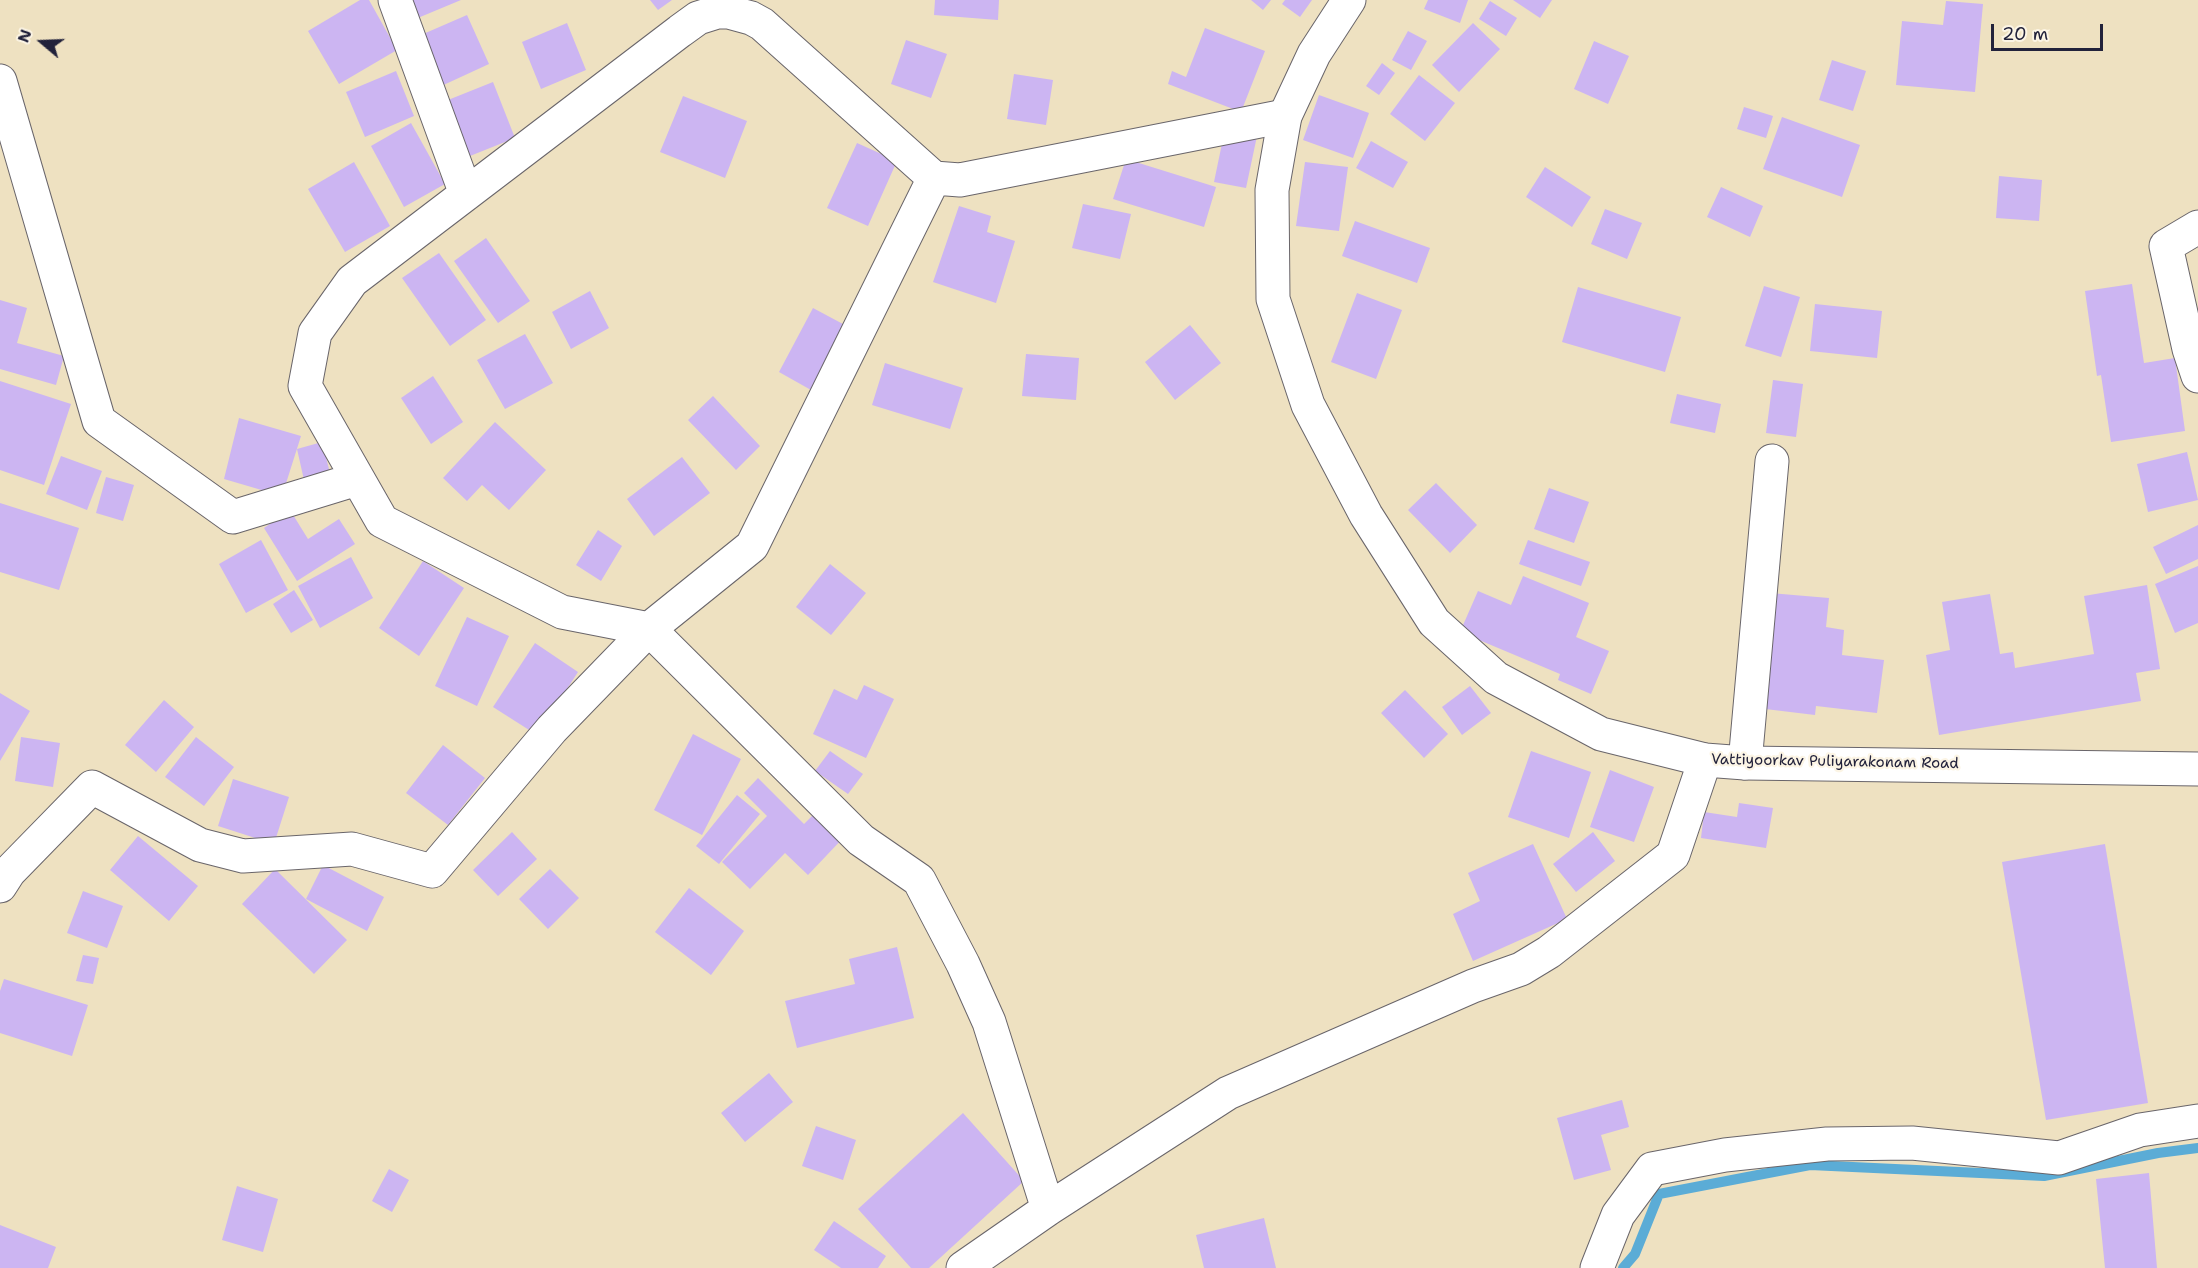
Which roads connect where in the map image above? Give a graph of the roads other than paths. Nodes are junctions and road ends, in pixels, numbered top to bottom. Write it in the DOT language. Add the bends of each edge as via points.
graph roads {
  1 [pos="395,0"];
  2 [pos="1349,0"];
  3 [pos="0,81"];
  4 [pos="1285,116"];
  5 [pos="934,178"];
  6 [pos="466,194"];
  7 [pos="2198,227"];
  8 [pos="2198,376"];
  9 [pos="1772,462"];
  10 [pos="357,479"];
  11 [pos="649,629"];
  12 [pos="1706,760"];
  13 [pos="1745,763"];
  14 [pos="2198,769"];
  15 [pos="0,886"];
  16 [pos="2198,1121"];
  17 [pos="1048,1209"];
  18 [pos="963,1268"];
  19 [pos="1597,1268"];
  1 -- 6 [label="street"];
  2 -- 4 [label="street, Vattiyoorkav Puliyarakonam Road" via="1314,54"];
  3 -- 10 [label="street" via="99,421 233,517"];
  4 -- 5 [label="street" via="960,180"];
  4 -- 12 [label="street, Vattiyoorkav Puliyarakonam Road" via="1272,190 1273,299 1308,405 1366,515 1434,622 1496,678 1600,734"];
  5 -- 6 [label="street" via="762,24 752,18 717,12 698,18 680,31"];
  5 -- 11 [label="street" via="752,546"];
  6 -- 10 [label="street" via="352,281 315,333 305,386"];
  7 -- 8 [label="street" via="2166,246"];
  9 -- 13 [label="street"];
  10 -- 11 [label="street" via="381,521 562,612"];
  11 -- 15 [label="street" via="552,729 432,871 352,849 243,856 200,845 92,787"];
  11 -- 17 [label="street" via="861,840 918,880 989,1022"];
  12 -- 13 [label="street, Vattiyoorkav Puliyarakonam Road"];
  12 -- 17 [label="street" via="1673,855 1549,952 1521,969 1473,986 1228,1093"];
  13 -- 14 [label="street, Vattiyoorkav Puliyarakonam Road"];
  16 -- 19 [label="street" via="2140,1130 2059,1158 1912,1143 1827,1144 1725,1155 1652,1169 1618,1215"];
  17 -- 18 [label="street"];
}
